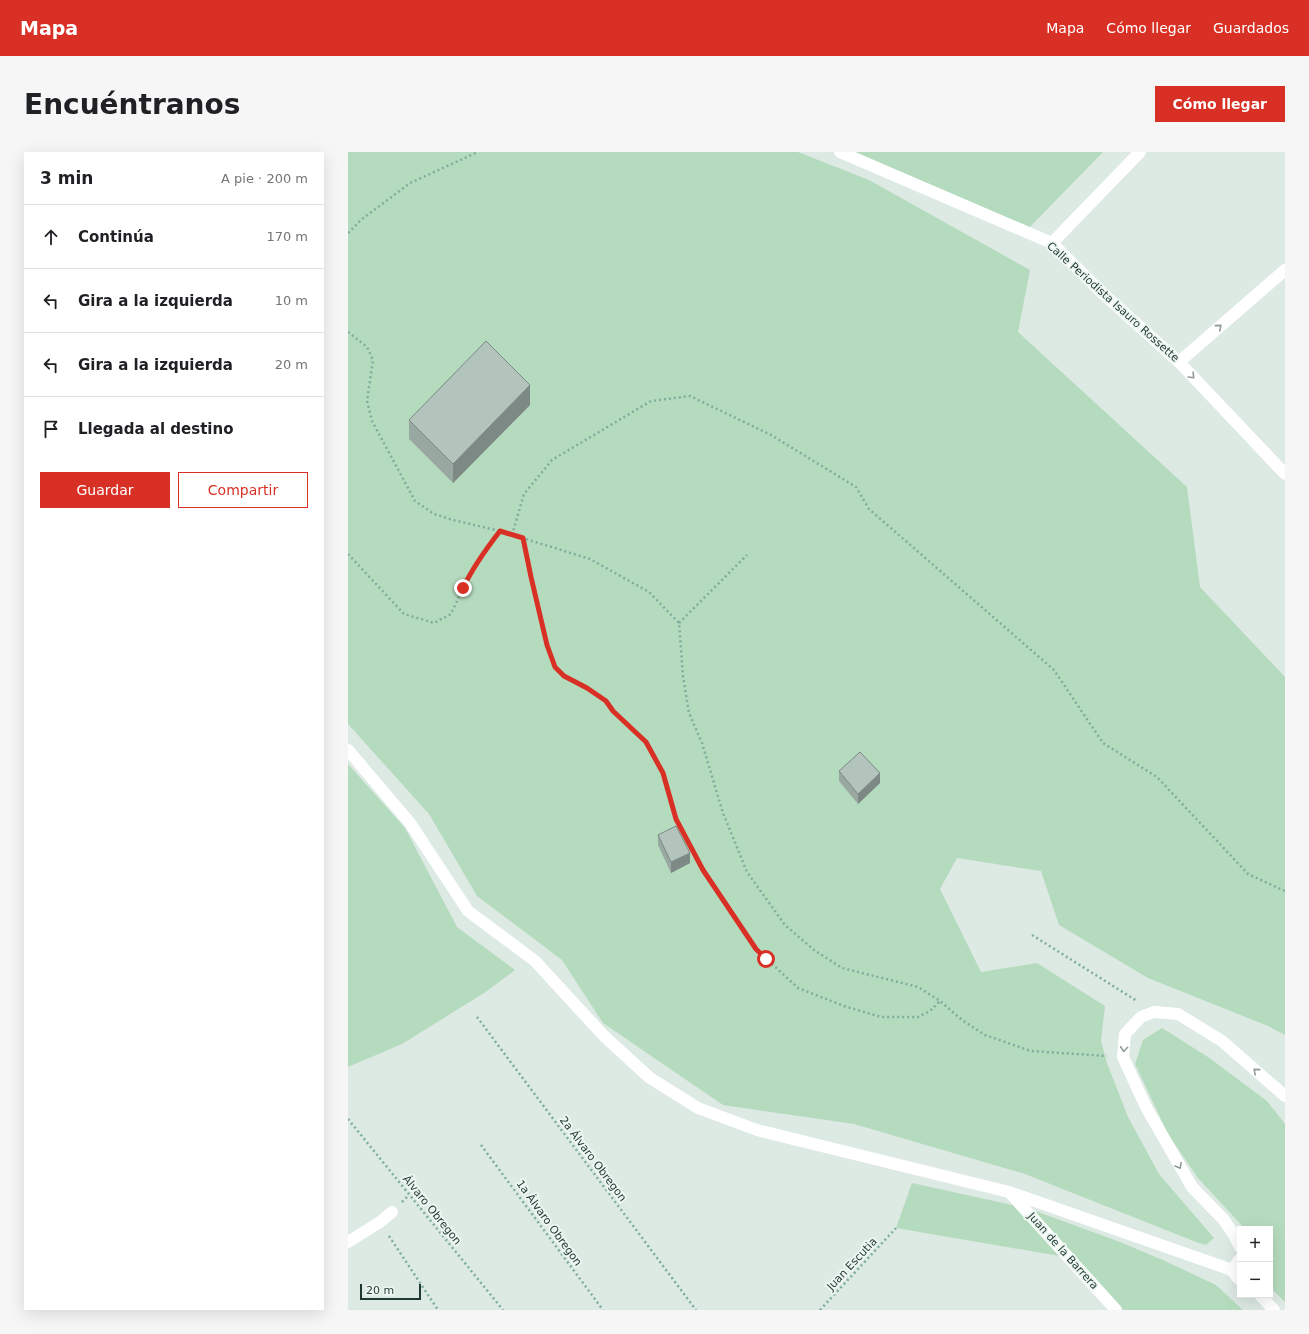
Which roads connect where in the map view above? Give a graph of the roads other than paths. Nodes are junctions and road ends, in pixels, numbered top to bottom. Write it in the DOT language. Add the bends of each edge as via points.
graph roads {
  1 [pos="840,152"];
  2 [pos="1140,152"];
  3 [pos="1052,243"];
  4 [pos="1285,270"];
  5 [pos="1179,362"];
  6 [pos="1285,474"];
  7 [pos="348,750"];
  8 [pos="1285,1096"];
  9 [pos="1010,1192"];
  10 [pos="392,1212"];
  11 [pos="1237,1241"];
  12 [pos="348,1242"];
  13 [pos="1237,1262"];
  14 [pos="1232,1270"];
  15 [pos="1237,1277"];
  16 [pos="1263,1298"];
  17 [pos="1116,1310"];
  18 [pos="1274,1310"];
  1 -- 3 [label="street, Calle Periodista Isauro Rossette"];
  2 -- 3 [label="street"];
  3 -- 5 [label="street, Calle Periodista Isauro Rossette" via="1099,290"];
  5 -- 4 [label="street, one-way"];
  5 -- 6 [label="street, Calle Periodista Isauro Rossette, one-way"];
  7 -- 9 [label="street" via="410,822 468,911 535,961 604,1036 650,1078 698,1108 757,1130"];
  8 -- 11 [label="street, one-way" via="1222,1041 1178,1014 1154,1012 1141,1017 1125,1034 1123,1057 1146,1107 1192,1187 1224,1220"];
  9 -- 14 [label="street"];
  9 -- 17 [label="street, Juan de la Barrera"];
  10 -- 12 [label="street"];
  13 -- 14 [label="street"];
  14 -- 15 [label="street"];
  16 -- 18 [label="street"];
}
